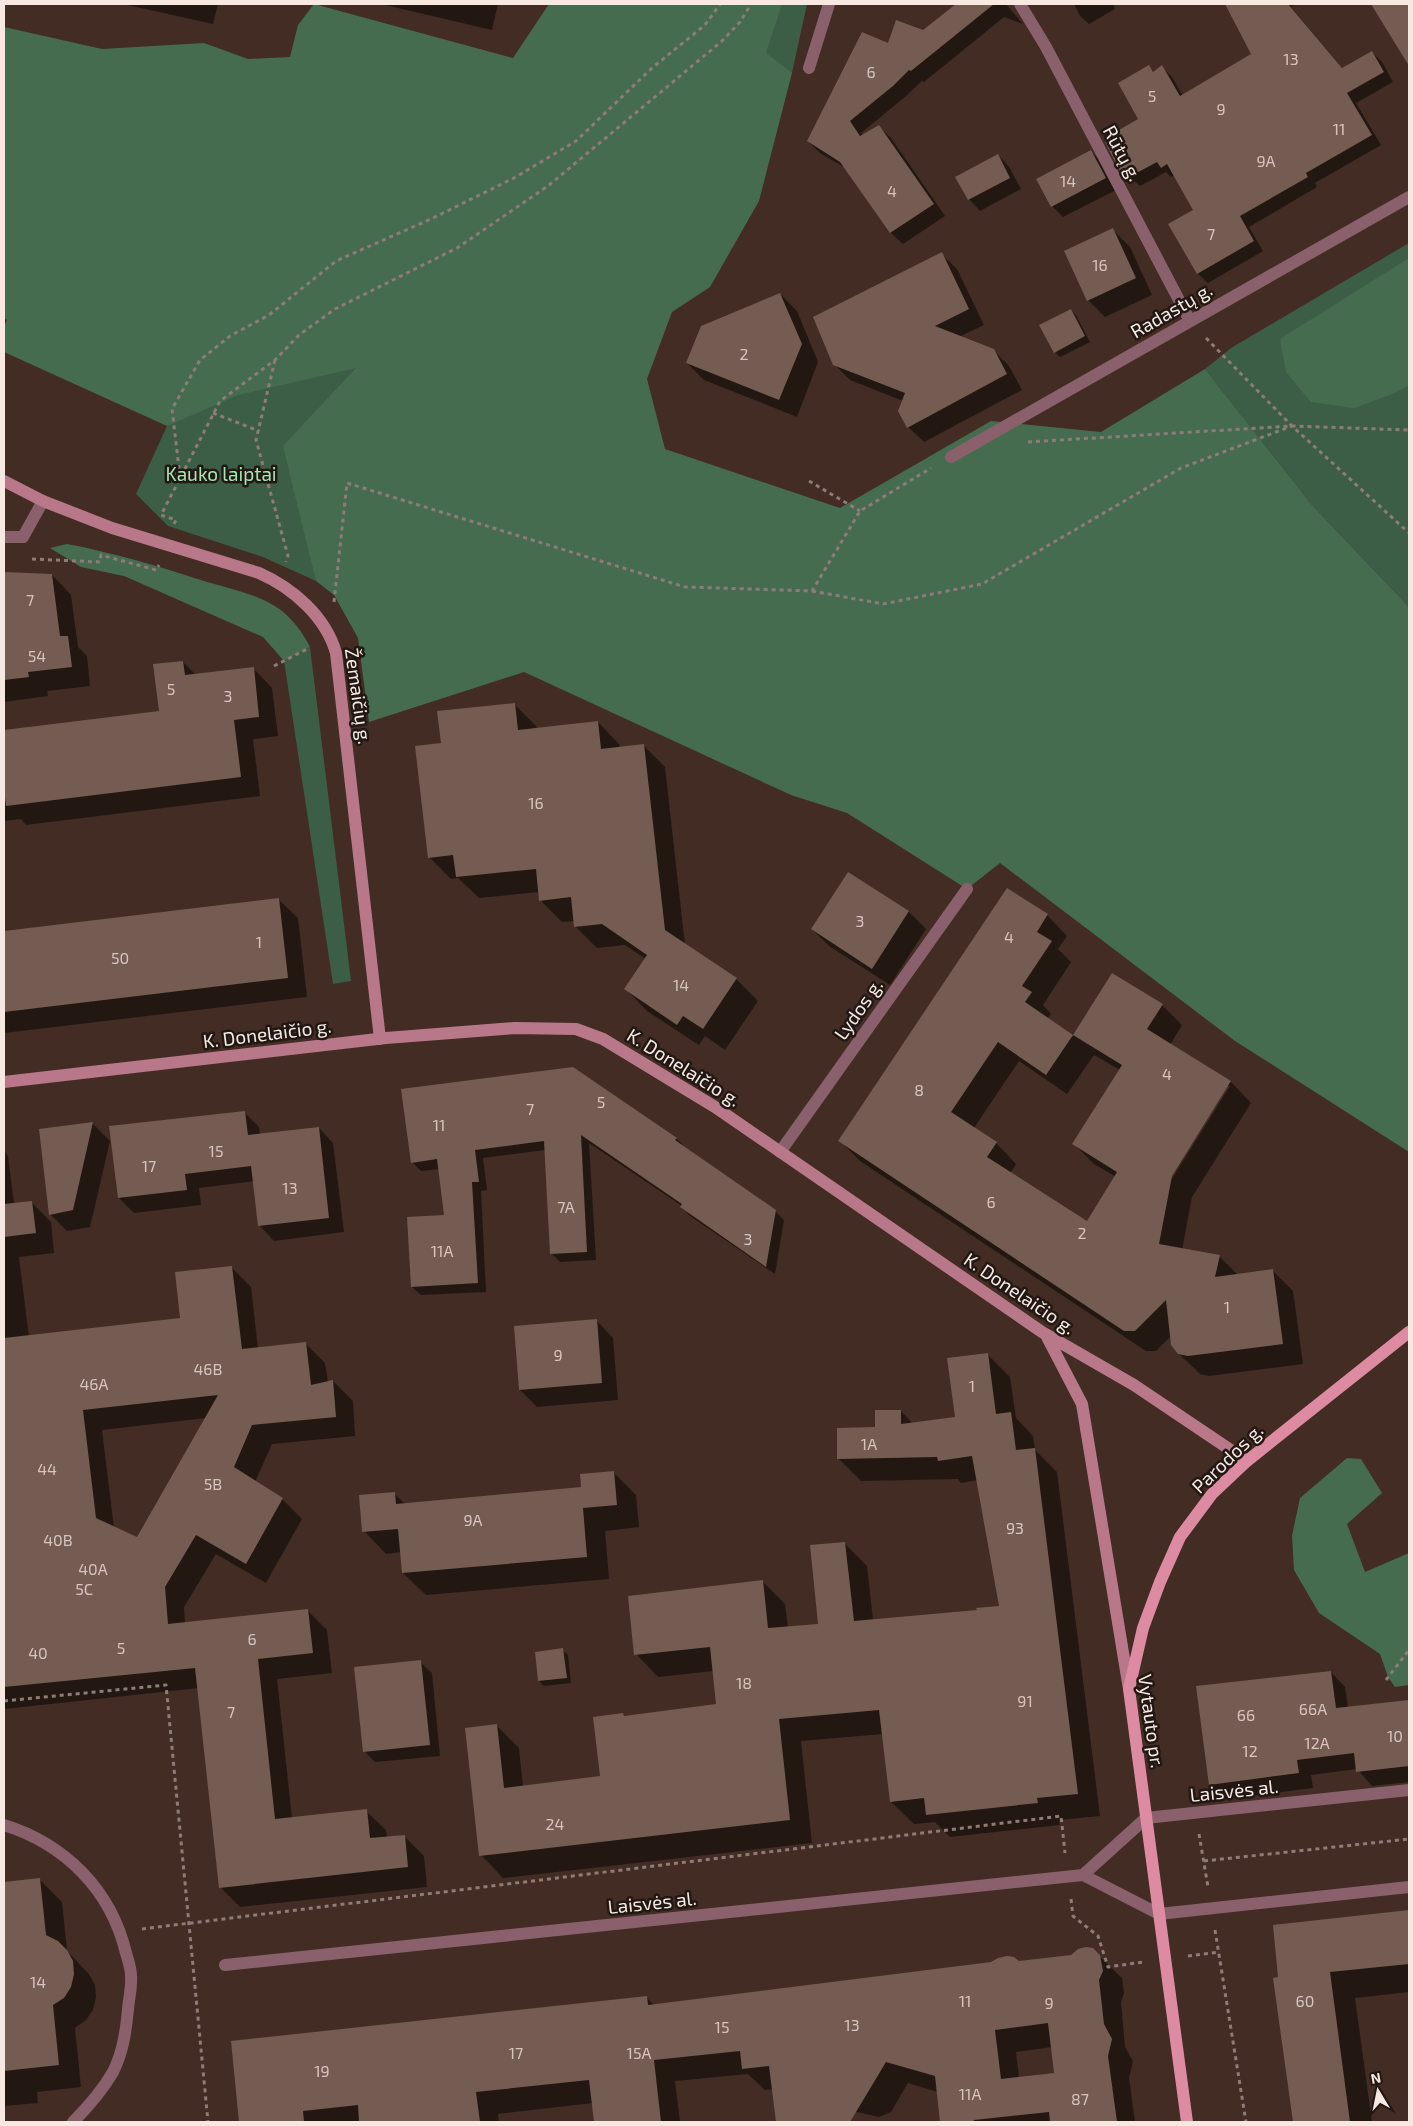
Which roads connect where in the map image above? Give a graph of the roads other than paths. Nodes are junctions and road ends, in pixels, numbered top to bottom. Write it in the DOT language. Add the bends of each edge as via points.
graph roads {
  1 [pos="829,4"];
  2 [pos="1020,4"];
  3 [pos="809,68"];
  4 [pos="1409,197"];
  5 [pos="1190,321"];
  6 [pos="951,456"];
  7 [pos="4,481"];
  8 [pos="43,501"];
  9 [pos="4,537"];
  10 [pos="967,889"];
  11 [pos="380,1039"];
  12 [pos="4,1082"];
  13 [pos="780,1152"];
  14 [pos="1409,1332"];
  15 [pos="1046,1335"];
  16 [pos="1247,1460"];
  17 [pos="1129,1689"];
  18 [pos="1409,1790"];
  19 [pos="1146,1818"];
  20 [pos="4,1825"];
  21 [pos="1083,1875"];
  22 [pos="1409,1887"];
  23 [pos="1159,1914"];
  24 [pos="225,1966"];
  25 [pos="73,2122"];
  26 [pos="1187,2122"];
  1 -- 3 [label="street"];
  2 -- 5 [label="street, Rūtų g." via="1046,47"];
  4 -- 5 [label="street, Radastų g."];
  5 -- 6 [label="street, Radastų g."];
  7 -- 8 [label="street, Žemaičių g."];
  8 -- 9 [label="street" via="22,537"];
  8 -- 11 [label="street, Žemaičių g." via="112,528 259,573 277,582 321,620 336,653"];
  10 -- 13 [label="street, Lydos g."];
  11 -- 12 [label="street, K. Donelaičio g."];
  11 -- 13 [label="street, K. Donelaičio g." via="514,1028 576,1029 603,1039 646,1064 715,1106"];
  13 -- 15 [label="street, K. Donelaičio g."];
  14 -- 16 [label="main road, Parodos g."];
  15 -- 16 [label="street, K. Donelaičio g." via="1134,1385"];
  15 -- 17 [label="street, Vytauto pr." via="1082,1404"];
  16 -- 17 [label="main road, Parodos g." via="1212,1494 1180,1537 1143,1628"];
  17 -- 19 [label="main road, Vytauto pr."];
  18 -- 19 [label="street, Laisvės al."];
  19 -- 21 [label="street"];
  19 -- 23 [label="main road, Vytauto pr."];
  20 -- 25 [label="street" via="35,1836 63,1854 92,1882 107,1902 121,1931 131,1975 126,2039 113,2071 94,2100"];
  21 -- 23 [label="street"];
  21 -- 24 [label="street, Laisvės al."];
  22 -- 23 [label="street"];
  23 -- 26 [label="main road, Vytauto pr."];
}
